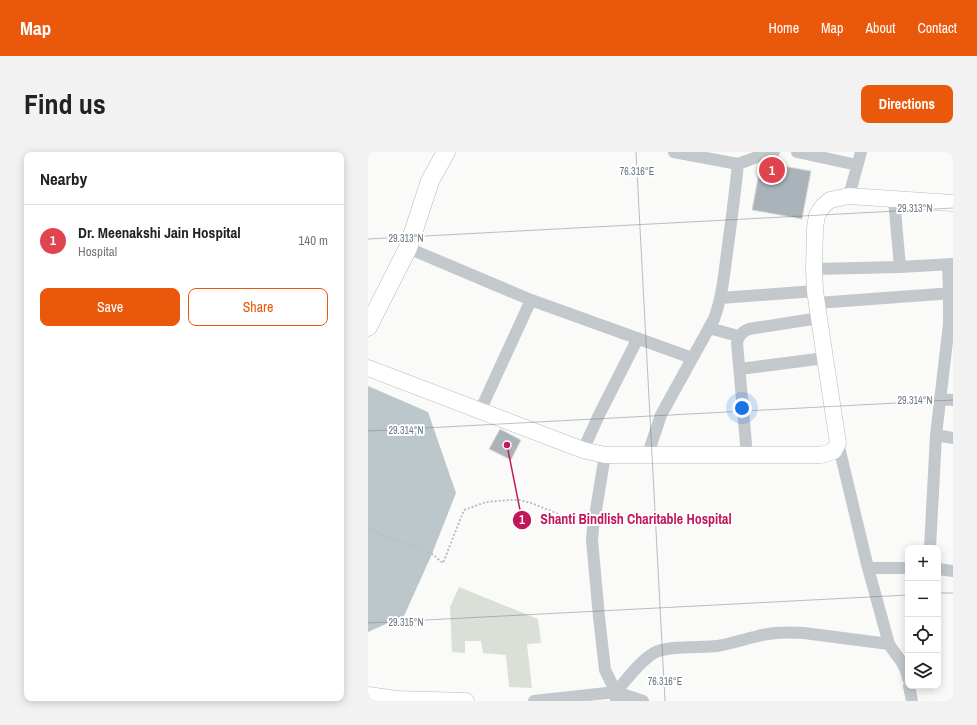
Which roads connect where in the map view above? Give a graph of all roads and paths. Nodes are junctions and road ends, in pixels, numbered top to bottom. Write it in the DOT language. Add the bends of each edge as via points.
graph roads {
  1 [pos="446,152"];
  2 [pos="674,152"];
  3 [pos="774,152"];
  4 [pos="797,152"];
  5 [pos="861,152"];
  6 [pos="738,164"];
  7 [pos="857,165"];
  8 [pos="849,196"];
  9 [pos="894,199"];
  10 [pos="953,203"];
  11 [pos="408,248"];
  12 [pos="950,264"];
  13 [pos="900,267"];
  14 [pos="814,269"];
  15 [pos="951,293"];
  16 [pos="720,298"];
  17 [pos="531,300"];
  18 [pos="817,304"];
  19 [pos="368,327"];
  20 [pos="709,328"];
  21 [pos="738,336"];
  22 [pos="950,336"];
  23 [pos="638,338"];
  24 [pos="692,358"];
  25 [pos="825,358"];
  26 [pos="368,368"];
  27 [pos="740,369"];
  28 [pos="940,399"];
  29 [pos="953,400"];
  30 [pos="480,411"];
  31 [pos="936,435"];
  32 [pos="953,438"];
  33 [pos="838,443"];
  34 [pos="583,450"];
  35 [pos="605,454"];
  36 [pos="648,454"];
  37 [pos="748,455"];
  38 [pos="593,528"];
  39 [pos="368,529"];
  40 [pos="930,545"];
  41 [pos="868,568"];
  42 [pos="905,568"];
  43 [pos="941,569"];
  44 [pos="953,570"];
  45 [pos="889,644"];
  46 [pos="905,668"];
  47 [pos="910,689"];
  48 [pos="368,695"];
  49 [pos="616,696"];
  50 [pos="397,700"];
  51 [pos="466,701"];
  52 [pos="534,701"];
  53 [pos="643,701"];
  54 [pos="912,701"];
  1 -- 11 [label="highway" via="430,181"];
  2 -- 6 [label="street"];
  3 -- 6 [label="street"];
  4 -- 7 [label="street"];
  5 -- 7 [label="street"];
  6 -- 16 [label="street"];
  7 -- 8 [label="street"];
  8 -- 9 [label="main road"];
  8 -- 14 [label="main road" via="830,200 817,216"];
  9 -- 10 [label="main road"];
  9 -- 13 [label="street"];
  11 -- 17 [label="street"];
  11 -- 19 [label="highway"];
  12 -- 13 [label="street"];
  12 -- 15 [label="street"];
  13 -- 14 [label="street"];
  14 -- 18 [label="main road"];
  15 -- 18 [label="street"];
  15 -- 22 [label="street"];
  16 -- 18 [label="street"];
  16 -- 20 [label="street" via="718,310"];
  17 -- 23 [label="street"];
  17 -- 30 [label="street"];
  18 -- 21 [label="street" via="749,329"];
  18 -- 25 [label="main road"];
  20 -- 21 [label="street"];
  20 -- 24 [label="street"];
  21 -- 27 [label="street"];
  22 -- 28 [label="street"];
  23 -- 24 [label="street"];
  23 -- 34 [label="street"];
  24 -- 36 [label="street" via="661,415"];
  25 -- 27 [label="street"];
  25 -- 33 [label="main road"];
  26 -- 30 [label="main road"];
  27 -- 37 [label="street"];
  28 -- 29 [label="street"];
  28 -- 31 [label="street"];
  30 -- 34 [label="main road"];
  31 -- 32 [label="street"];
  31 -- 40 [label="street"];
  33 -- 37 [label="main road" via="834,451 821,456"];
  33 -- 41 [label="street"];
  34 -- 35 [label="main road"];
  35 -- 36 [label="main road"];
  35 -- 38 [label="street"];
  36 -- 37 [label="main road"];
  38 -- 39 [label="path" via="520,500 486,502 464,510 443,563 432,554"];
  38 -- 49 [label="street" via="605,670"];
  41 -- 42 [label="street"];
  41 -- 45 [label="street"];
  43 -- 44 [label="street"];
  45 -- 46 [label="street"];
  45 -- 49 [label="street" via="804,633 774,633 716,646 666,649 646,658"];
  47 -- 54 [label="street"];
  48 -- 50 [label="main road"];
  49 -- 52 [label="street"];
  49 -- 53 [label="street"];
  50 -- 51 [label="main road"];
}
